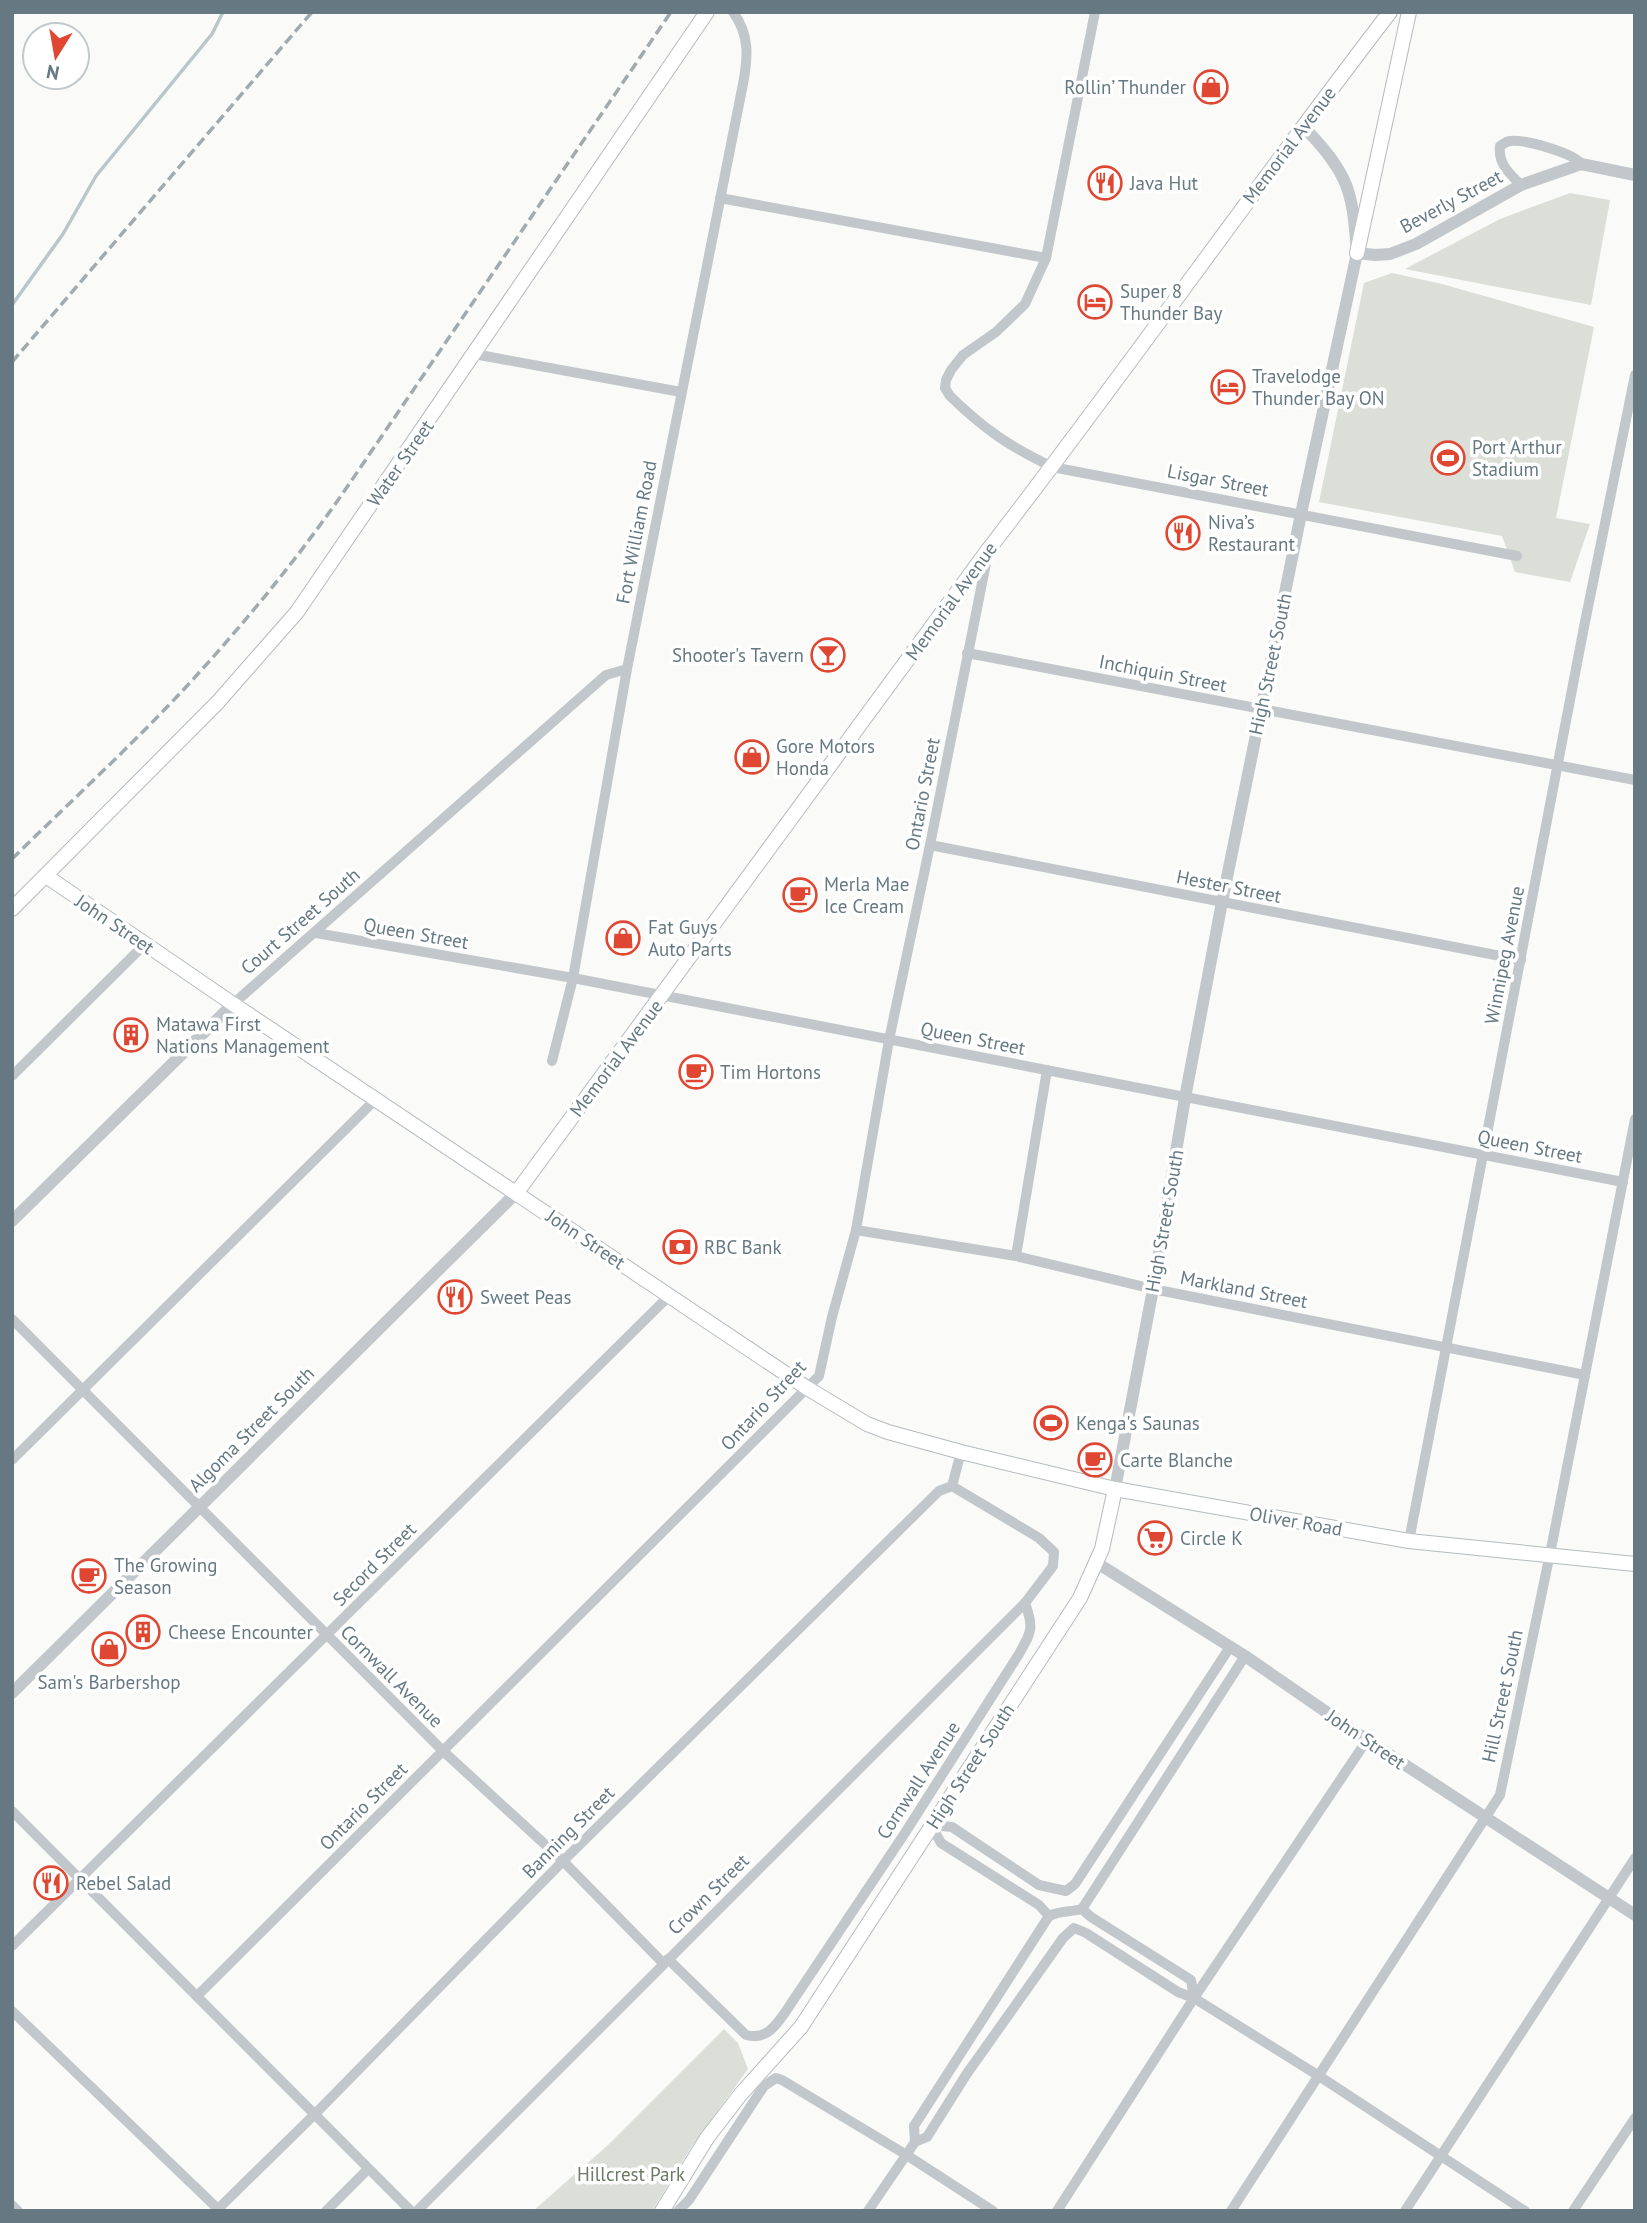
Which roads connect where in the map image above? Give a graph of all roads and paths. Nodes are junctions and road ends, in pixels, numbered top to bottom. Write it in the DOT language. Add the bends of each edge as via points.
graph roads {
  1 [pos="708,12"];
  2 [pos="733,12"];
  3 [pos="1095,12"];
  4 [pos="1390,12"];
  5 [pos="1409,12"];
  6 [pos="1303,126"];
  7 [pos="1581,164"];
  8 [pos="1635,175"];
  9 [pos="1521,185"];
  10 [pos="720,198"];
  11 [pos="1357,253"];
  12 [pos="1046,258"];
  13 [pos="474,354"];
  14 [pos="1635,375"];
  15 [pos="681,392"];
  16 [pos="1052,467"];
  17 [pos="1301,514"];
  18 [pos="988,550"];
  19 [pos="1517,556"];
  20 [pos="967,653"];
  21 [pos="627,669"];
  22 [pos="1261,710"];
  23 [pos="1558,766"];
  24 [pos="1635,780"];
  25 [pos="930,845"];
  26 [pos="46,876"];
  27 [pos="1222,902"];
  28 [pos="12,909"];
  29 [pos="316,933"];
  30 [pos="145,944"];
  31 [pos="1521,960"];
  32 [pos="573,978"];
  33 [pos="662,996"];
  34 [pos="233,1004"];
  35 [pos="889,1040"];
  36 [pos="552,1061"];
  37 [pos="1047,1070"];
  38 [pos="12,1076"];
  39 [pos="1185,1098"];
  40 [pos="376,1099"];
  41 [pos="1635,1119"];
  42 [pos="1632,1153"];
  43 [pos="1483,1154"];
  44 [pos="1623,1182"];
  45 [pos="517,1192"];
  46 [pos="12,1221"];
  47 [pos="856,1230"];
  48 [pos="1016,1256"];
  49 [pos="1153,1289"];
  50 [pos="670,1295"];
  51 [pos="12,1319"];
  52 [pos="1446,1347"];
  53 [pos="1584,1375"];
  54 [pos="807,1388"];
  55 [pos="83,1391"];
  56 [pos="961,1452"];
  57 [pos="12,1460"];
  58 [pos="952,1486"];
  59 [pos="1115,1489"];
  60 [pos="199,1508"];
  61 [pos="1409,1541"];
  62 [pos="1549,1556"];
  63 [pos="1097,1563"];
  64 [pos="1635,1564"];
  65 [pos="1025,1604"];
  66 [pos="327,1636"];
  67 [pos="1230,1647"];
  68 [pos="1245,1656"];
  69 [pos="12,1693"];
  70 [pos="1367,1740"];
  71 [pos="443,1751"];
  72 [pos="12,1811"];
  73 [pos="1486,1818"];
  74 [pos="931,1825"];
  75 [pos="1635,1858"];
  76 [pos="563,1861"];
  77 [pos="81,1879"];
  78 [pos="1609,1898"];
  79 [pos="1082,1909"];
  80 [pos="1635,1915"];
  81 [pos="1049,1916"];
  82 [pos="12,1947"];
  83 [pos="666,1961"];
  84 [pos="197,1996"];
  85 [pos="1194,1998"];
  86 [pos="12,2011"];
  87 [pos="952,2066"];
  88 [pos="966,2075"];
  89 [pos="1319,2076"];
  90 [pos="315,2114"];
  91 [pos="1635,2118"];
  92 [pos="915,2142"];
  93 [pos="905,2154"];
  94 [pos="1441,2155"];
  95 [pos="368,2169"];
  96 [pos="12,2205"];
  97 [pos="217,2210"];
  98 [pos="18,2211"];
  99 [pos="326,2211"];
  100 [pos="414,2211"];
  101 [pos="662,2211"];
  102 [pos="678,2211"];
  103 [pos="868,2211"];
  104 [pos="993,2211"];
  105 [pos="1057,2211"];
  106 [pos="1231,2211"];
  107 [pos="1405,2211"];
  108 [pos="1525,2211"];
  109 [pos="1573,2211"];
  1 -- 13 [label="main road, Water Street"];
  2 -- 10 [label="street, Fort William Road" via="745,35 746,65"];
  3 -- 12 [label="street"];
  4 -- 6 [label="main road, Memorial Avenue"];
  5 -- 11 [label="main road"];
  6 -- 11 [label="street, High Street South" via="1344,180"];
  6 -- 16 [label="main road, Memorial Avenue"];
  7 -- 8 [label="street, Beverly Street"];
  7 -- 9 [label="street, Beverly Street"];
  7 -- 9 [label="street, Beverly Street" via="1565,152 1504,143 1499,158"];
  9 -- 11 [label="street, Beverly Street" via="1416,244 1390,254"];
  10 -- 12 [label="street"];
  10 -- 15 [label="street, Fort William Road"];
  11 -- 17 [label="street, High Street South"];
  12 -- 16 [label="street, Lisgar Street" via="1025,304 963,355 945,388 984,427"];
  13 -- 15 [label="street"];
  13 -- 26 [label="main road, Water Street" via="297,612 218,702"];
  14 -- 23 [label="street, Winnipeg Avenue"];
  15 -- 21 [label="street, Fort William Road"];
  16 -- 17 [label="street, Lisgar Street"];
  16 -- 18 [label="main road, Memorial Avenue"];
  17 -- 19 [label="street, Lisgar Street"];
  17 -- 22 [label="street, High Street South"];
  18 -- 20 [label="street, Ontario Street"];
  18 -- 33 [label="main road, Memorial Avenue"];
  20 -- 22 [label="street, Inchiquin Street"];
  20 -- 25 [label="street, Ontario Street"];
  21 -- 29 [label="street, Court Street South" via="606,675"];
  21 -- 32 [label="street, Fort William Road"];
  22 -- 23 [label="street, Inchiquin Street"];
  22 -- 27 [label="street, High Street South"];
  23 -- 24 [label="street, Inchiquin Street"];
  23 -- 31 [label="street, Winnipeg Avenue"];
  25 -- 27 [label="street, Hester Street"];
  25 -- 35 [label="street, Ontario Street"];
  26 -- 28 [label="main road, Water Street"];
  26 -- 30 [label="main road, John Street"];
  27 -- 31 [label="street, Hester Street"];
  27 -- 39 [label="street, High Street South"];
  29 -- 32 [label="street, Queen Street"];
  29 -- 34 [label="street, Court Street South"];
  30 -- 34 [label="main road, John Street"];
  30 -- 38 [label="street"];
  31 -- 43 [label="street, Winnipeg Avenue"];
  32 -- 33 [label="street, Queen Street"];
  32 -- 36 [label="street, Fort William Road"];
  33 -- 35 [label="street, Queen Street"];
  33 -- 45 [label="main road, Memorial Avenue"];
  34 -- 40 [label="main road, John Street"];
  34 -- 46 [label="street, Court Street South"];
  35 -- 37 [label="street, Queen Street"];
  35 -- 47 [label="street, Ontario Street"];
  37 -- 39 [label="street, Queen Street"];
  37 -- 48 [label="street"];
  39 -- 43 [label="street, Queen Street"];
  39 -- 49 [label="street, High Street South"];
  40 -- 45 [label="main road, John Street"];
  40 -- 55 [label="street"];
  41 -- 42 [label="street, Hill Street South"];
  42 -- 44 [label="street, Hill Street South"];
  43 -- 44 [label="street, Queen Street"];
  43 -- 52 [label="street, Winnipeg Avenue"];
  44 -- 53 [label="street, Hill Street South"];
  45 -- 50 [label="main road, John Street"];
  45 -- 60 [label="street, Algoma Street South"];
  47 -- 48 [label="street, Markland Street"];
  47 -- 54 [label="street, Ontario Street" via="819,1376"];
  48 -- 49 [label="street, Markland Street"];
  49 -- 52 [label="street, Markland Street"];
  49 -- 59 [label="street, High Street South"];
  50 -- 54 [label="main road, John Street"];
  50 -- 66 [label="street, Secord Street"];
  51 -- 55 [label="street, Cornwall Avenue"];
  52 -- 53 [label="street, Markland Street"];
  52 -- 61 [label="street, Winnipeg Avenue"];
  53 -- 62 [label="street, Hill Street South"];
  54 -- 56 [label="main road, John Street" via="867,1424"];
  54 -- 71 [label="street, Ontario Street"];
  55 -- 57 [label="street"];
  55 -- 60 [label="street, Cornwall Avenue"];
  56 -- 58 [label="street"];
  56 -- 59 [label="main road, Oliver Road"];
  58 -- 65 [label="street" via="1039,1538 1054,1552 1053,1566"];
  58 -- 76 [label="street, Banning Street" via="939,1491"];
  59 -- 61 [label="main road, Oliver Road"];
  59 -- 63 [label="main road, High Street South"];
  60 -- 66 [label="street, Cornwall Avenue"];
  60 -- 69 [label="street, Algoma Street South"];
  61 -- 62 [label="main road, Oliver Road"];
  62 -- 64 [label="main road, Oliver Road"];
  62 -- 73 [label="street, Hill Street South" via="1500,1795"];
  63 -- 67 [label="street, John Street"];
  63 -- 74 [label="main road, High Street South" via="1080,1598"];
  65 -- 83 [label="street, Crown Street"];
  65 -- 83 [label="street, Cornwall Avenue" via="1031,1631 1019,1654 896,1847 769,2032 746,2035"];
  66 -- 71 [label="street, Cornwall Avenue"];
  66 -- 77 [label="street, Secord Street"];
  67 -- 68 [label="street, John Street"];
  67 -- 74 [label="street" via="1075,1884 1066,1891 1039,1885 952,1827"];
  68 -- 70 [label="street, John Street"];
  68 -- 79 [label="street"];
  70 -- 73 [label="street, John Street"];
  70 -- 85 [label="street"];
  71 -- 76 [label="street, Cornwall Avenue"];
  71 -- 84 [label="street, Ontario Street"];
  72 -- 77 [label="street, Crown Street"];
  73 -- 78 [label="street, John Street"];
  73 -- 89 [label="street, Hill Street South"];
  74 -- 81 [label="street" via="941,1843 1039,1905"];
  74 -- 101 [label="main road, High Street South" via="802,2027 715,2127"];
  75 -- 78 [label="street"];
  76 -- 83 [label="street, Cornwall Avenue"];
  76 -- 90 [label="street, Banning Street"];
  77 -- 82 [label="street, Secord Street"];
  77 -- 84 [label="street, Crown Street"];
  78 -- 80 [label="street, John Street"];
  78 -- 94 [label="street"];
  79 -- 81 [label="street"];
  79 -- 85 [label="street" via="1191,1980"];
  81 -- 87 [label="street"];
  83 -- 100 [label="street, Crown Street"];
  84 -- 90 [label="street, Crown Street"];
  85 -- 88 [label="street" via="1074,1928"];
  85 -- 89 [label="street"];
  85 -- 105 [label="street"];
  86 -- 97 [label="street"];
  87 -- 88 [label="street"];
  87 -- 92 [label="street" via="914,2126"];
  88 -- 92 [label="street" via="927,2137"];
  89 -- 94 [label="street"];
  89 -- 106 [label="street, Hill Street South"];
  90 -- 95 [label="street, Crown Street"];
  90 -- 97 [label="street, Banning Street"];
  91 -- 109 [label="street"];
  92 -- 93 [label="street"];
  93 -- 102 [label="street" via="776,2078 759,2094"];
  93 -- 103 [label="street"];
  93 -- 104 [label="street"];
  94 -- 107 [label="street"];
  94 -- 108 [label="street"];
  95 -- 99 [label="street"];
  95 -- 100 [label="street, Crown Street"];
  96 -- 98 [label="street"];
}
